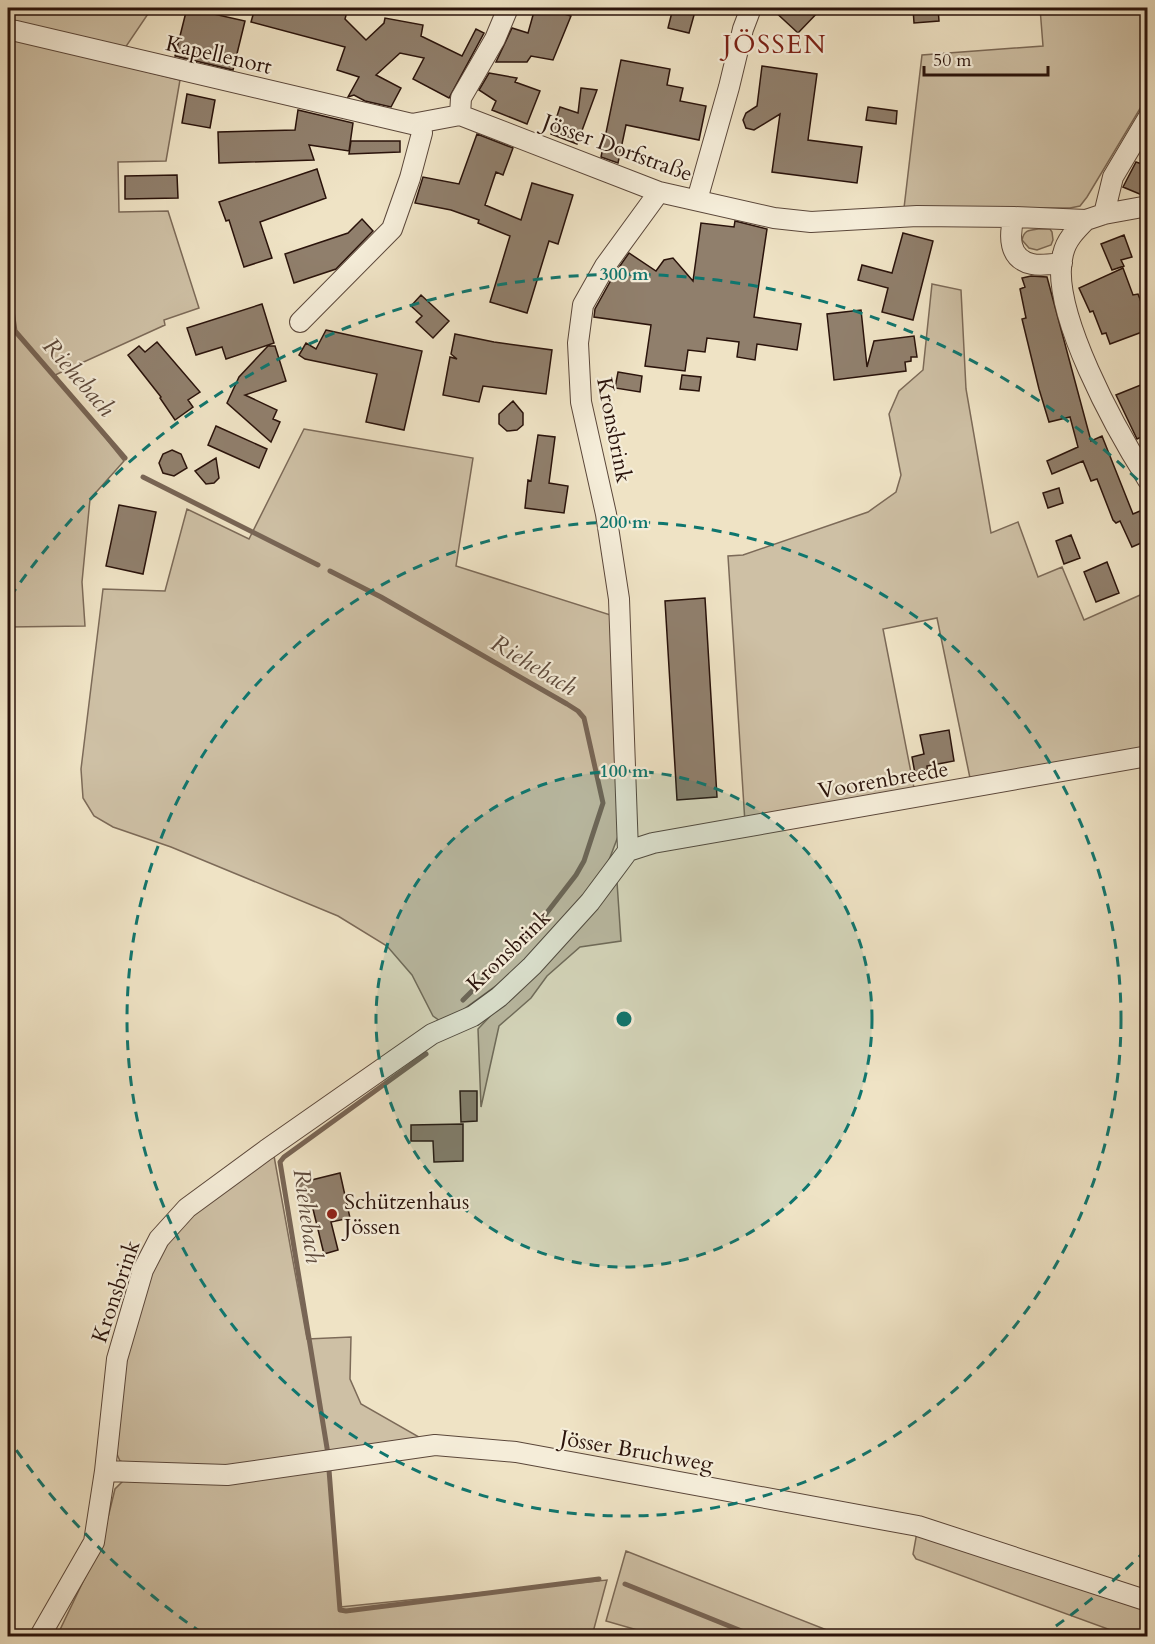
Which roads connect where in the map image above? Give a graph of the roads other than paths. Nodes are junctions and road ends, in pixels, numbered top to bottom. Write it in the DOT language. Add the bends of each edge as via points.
graph roads {
  1 [pos="508,8"];
  2 [pos="751,8"];
  3 [pos="8,30"];
  4 [pos="460,115"];
  5 [pos="1148,118"];
  6 [pos="420,124"];
  7 [pos="659,192"];
  8 [pos="697,200"];
  9 [pos="1148,206"];
  10 [pos="1104,214"];
  11 [pos="1014,217"];
  12 [pos="1086,220"];
  13 [pos="1062,263"];
  14 [pos="300,322"];
  15 [pos="1148,480"];
  16 [pos="1148,756"];
  17 [pos="628,851"];
  18 [pos="105,1471"];
  19 [pos="1148,1600"];
  20 [pos="40,1636"];
  1 -- 4 [label="street" via="461,98"];
  2 -- 8 [label="street"];
  3 -- 6 [label="street, Kapellenort"];
  4 -- 6 [label="street, Kapellenort"];
  4 -- 7 [label="street, Jösser Dorfstraße"];
  5 -- 10 [label="street" via="1113,177"];
  6 -- 14 [label="street" via="422,133 392,229"];
  7 -- 8 [label="street, Jösser Dorfstraße"];
  7 -- 17 [label="street, Kronsbrink" via="605,266 583,305 578,343 581,402 606,514 619,599"];
  8 -- 11 [label="street, Jösser Dorfstraße" via="774,218 811,222 917,216"];
  9 -- 10 [label="street, Jösser Dorfstraße"];
  10 -- 12 [label="street, Jösser Dorfstraße"];
  11 -- 12 [label="street, Jösser Dorfstraße"];
  11 -- 13 [label="street" via="1011,244 1019,258 1032,264"];
  12 -- 13 [label="street" via="1072,233"];
  13 -- 15 [label="street" via="1063,293 1080,351 1127,448"];
  16 -- 17 [label="street, Voorenbreede" via="653,843"];
  17 -- 18 [label="street, Kronsbrink" via="590,902 499,997 473,1016 432,1034 266,1149 188,1208 159,1239 143,1270 117,1359"];
  18 -- 19 [label="street, Jösser Bruchweg" via="227,1475 435,1445 507,1451 918,1526"];
  18 -- 20 [label="street, Kronsbrink" via="94,1542"];
}
